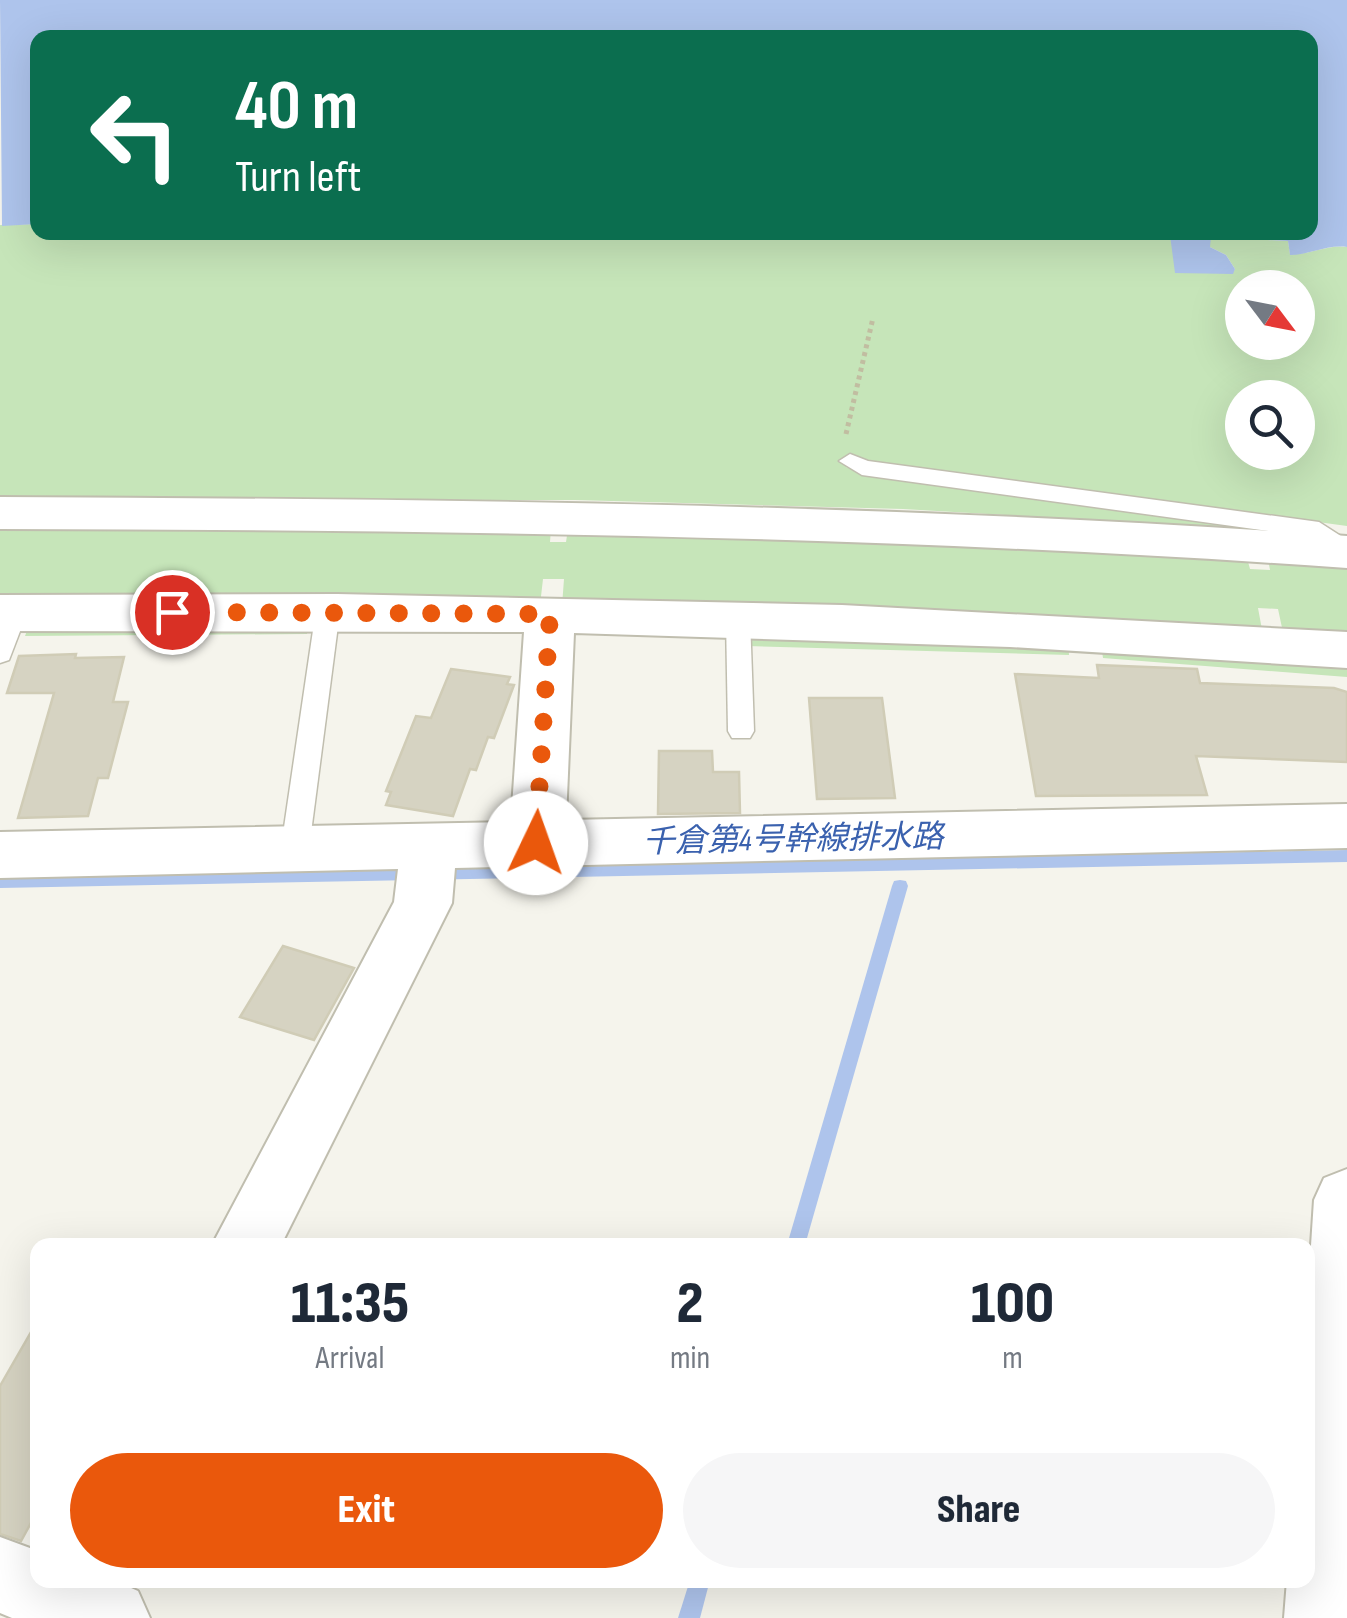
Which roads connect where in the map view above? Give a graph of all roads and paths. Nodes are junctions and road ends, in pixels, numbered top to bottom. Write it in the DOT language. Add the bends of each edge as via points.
graph roads {
  1 [pos="874,318"];
  2 [pos="850,461"];
  3 [pos="0,513"];
  4 [pos="1346,552"];
  5 [pos="328,610"];
  6 [pos="550,614"];
  7 [pos="738,618"];
  8 [pos="5,627"];
  9 [pos="1347,650"];
  10 [pos="741,731"];
  11 [pos="1347,826"];
  12 [pos="536,843"];
  13 [pos="294,848"];
  14 [pos="0,855"];
  15 [pos="427,868"];
  16 [pos="1347,1200"];
  17 [pos="250,1238"];
  18 [pos="1323,1618"];
  1 -- 2 [label="path" via="843,447"];
  2 -- 4 [label="lane" via="862,468 1319,530"];
  3 -- 4 [label="street" via="578,515"];
  5 -- 6 [label="street"];
  5 -- 8 [label="street"];
  5 -- 13 [label="lane"];
  6 -- 7 [label="street"];
  6 -- 12 [label="street"];
  7 -- 9 [label="street"];
  7 -- 10 [label="lane"];
  11 -- 12 [label="street"];
  12 -- 15 [label="street"];
  13 -- 14 [label="street"];
  13 -- 15 [label="street"];
  15 -- 17 [label="street" via="424,904"];
  16 -- 18 [label="street"];
}
